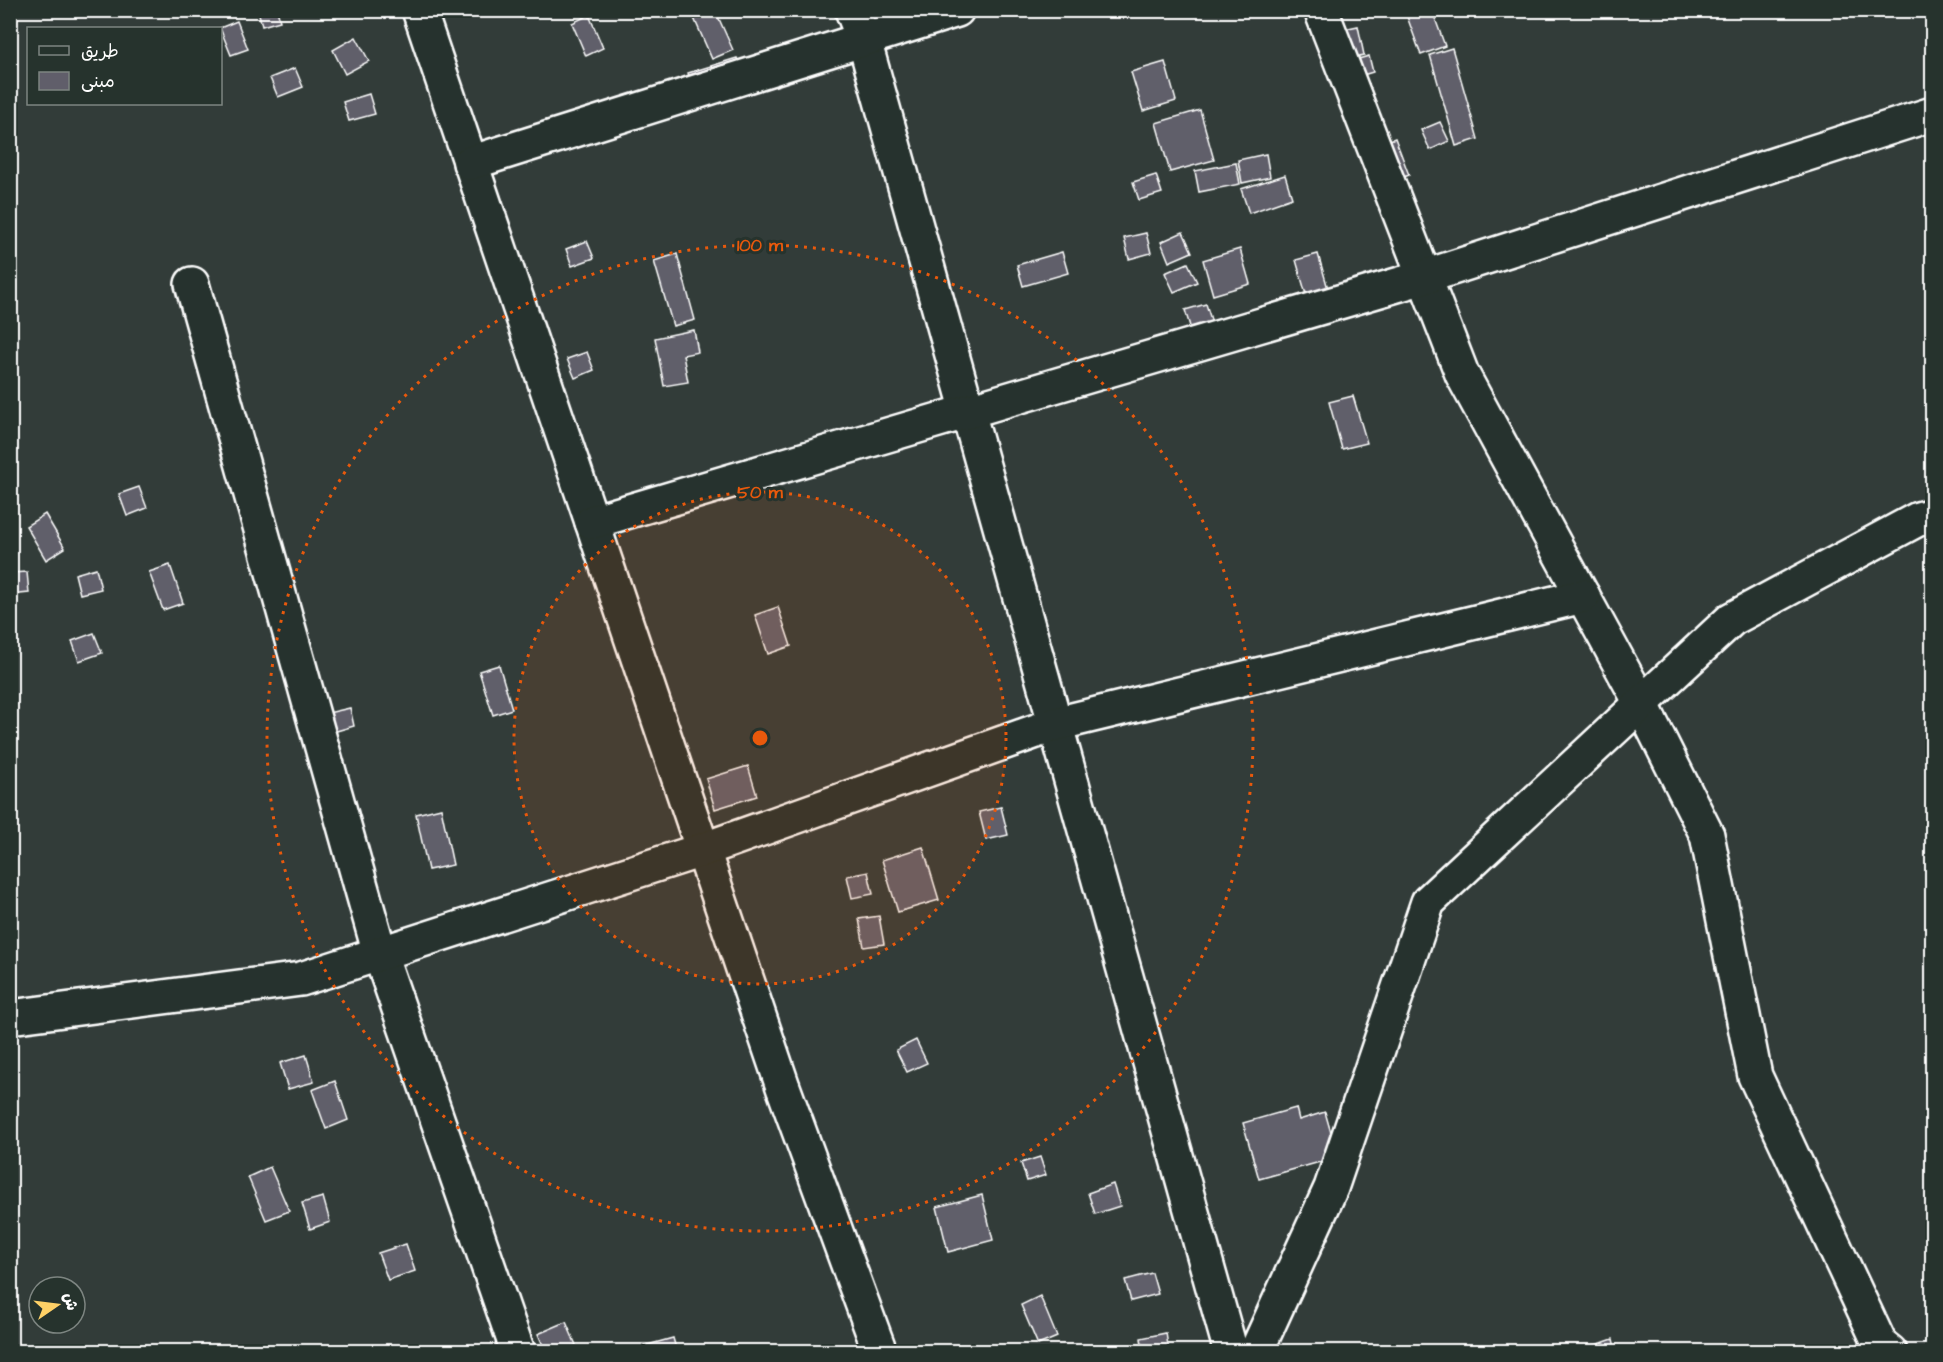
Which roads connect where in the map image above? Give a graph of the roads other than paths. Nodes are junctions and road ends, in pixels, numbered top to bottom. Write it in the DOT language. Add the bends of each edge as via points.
graph roads {
  1 [pos="419,10"];
  2 [pos="957,10"];
  3 [pos="1321,10"];
  4 [pos="858,25"];
  5 [pos="1932,114"];
  6 [pos="470,163"];
  7 [pos="1424,277"];
  8 [pos="192,284"];
  9 [pos="968,412"];
  10 [pos="1932,515"];
  11 [pos="592,522"];
  12 [pos="1583,596"];
  13 [pos="1641,703"];
  14 [pos="1056,724"];
  15 [pos="702,850"];
  16 [pos="380,954"];
  17 [pos="10,1017"];
  18 [pos="518,1352"];
  19 [pos="880,1352"];
  20 [pos="1231,1352"];
  21 [pos="1256,1352"];
  22 [pos="1890,1352"];
  1 -- 6 [label="street"];
  2 -- 4 [label="street"];
  3 -- 7 [label="street"];
  4 -- 6 [label="street"];
  4 -- 9 [label="street"];
  5 -- 7 [label="street"];
  6 -- 11 [label="street"];
  7 -- 9 [label="street"];
  7 -- 12 [label="street" via="1462,374"];
  8 -- 16 [label="street"];
  9 -- 11 [label="street"];
  9 -- 14 [label="street"];
  10 -- 13 [label="street" via="1732,619"];
  11 -- 15 [label="street"];
  12 -- 13 [label="street"];
  12 -- 14 [label="street"];
  13 -- 21 [label="street" via="1428,902 1331,1188"];
  13 -- 22 [label="street" via="1707,835 1755,1076 1880,1344"];
  14 -- 15 [label="street"];
  14 -- 20 [label="street"];
  15 -- 16 [label="street"];
  15 -- 19 [label="street" via="783,1088"];
  16 -- 17 [label="street" via="301,980"];
  16 -- 18 [label="street"];
}
